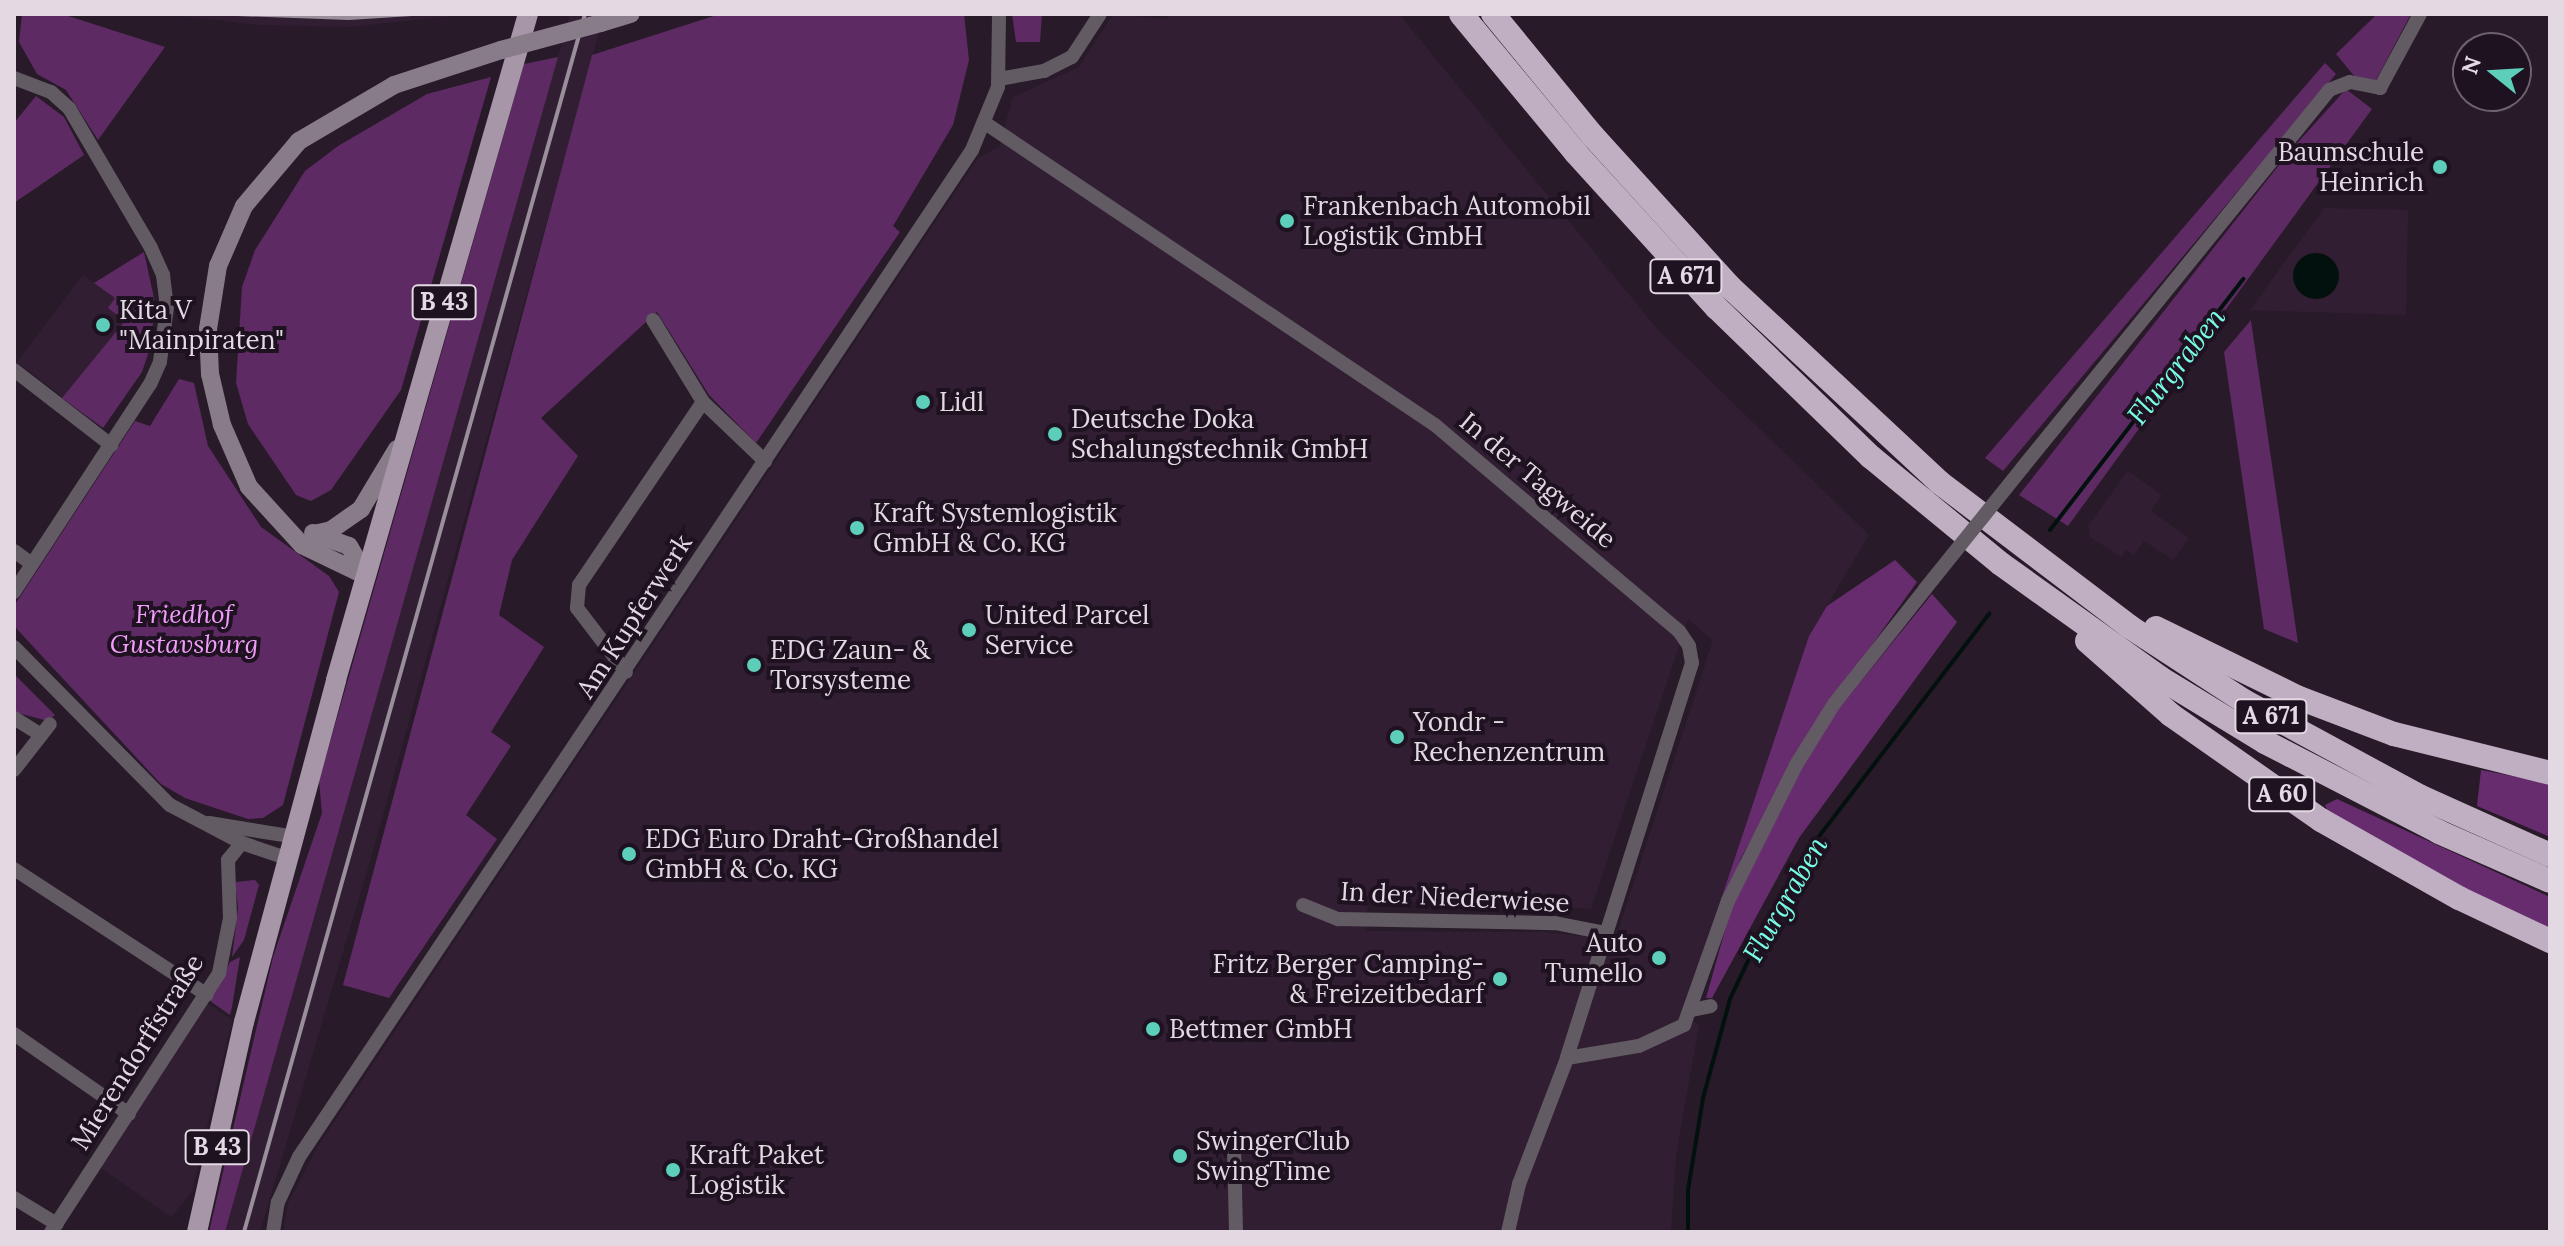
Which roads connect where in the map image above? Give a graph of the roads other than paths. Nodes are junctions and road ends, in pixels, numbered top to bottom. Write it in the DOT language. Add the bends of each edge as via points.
graph roads {
  1 [pos="528,14"];
  2 [pos="631,14"];
  3 [pos="999,14"];
  4 [pos="1100,14"];
  5 [pos="1461,14"];
  6 [pos="1493,14"];
  7 [pos="2420,14"];
  8 [pos="14,78"];
  9 [pos="999,79"];
  10 [pos="985,123"];
  11 [pos="653,320"];
  12 [pos="14,370"];
  13 [pos="703,402"];
  14 [pos="406,433"];
  15 [pos="111,445"];
  16 [pos="765,461"];
  17 [pos="308,539"];
  18 [pos="2014,540"];
  19 [pos="14,551"];
  20 [pos="32,564"];
  21 [pos="366,576"];
  22 [pos="14,592"];
  23 [pos="2046,599"];
  24 [pos="14,647"];
  25 [pos="626,672"];
  26 [pos="14,718"];
  27 [pos="14,770"];
  28 [pos="2550,773"];
  29 [pos="200,822"];
  30 [pos="295,837"];
  31 [pos="242,843"];
  32 [pos="2550,855"];
  33 [pos="289,859"];
  34 [pos="14,869"];
  35 [pos="2550,881"];
  36 [pos="1303,905"];
  37 [pos="1606,933"];
  38 [pos="2550,941"];
  39 [pos="207,995"];
  40 [pos="1711,1006"];
  41 [pos="1692,1010"];
  42 [pos="14,1034"];
  43 [pos="1567,1058"];
  44 [pos="129,1114"];
  45 [pos="1234,1144"];
  46 [pos="14,1198"];
  47 [pos="54,1228"];
  48 [pos="197,1232"];
  49 [pos="273,1232"];
  50 [pos="1236,1232"];
  51 [pos="1508,1232"];
  1 -- 14 [label="main road, B 43"];
  2 -- 17 [label="main road, bridge" via="434,69 361,102 281,158 244,206 218,266 209,368 249,487 275,519"];
  3 -- 9 [label="street, Am Kupferwerk"];
  4 -- 9 [label="street" via="1072,57 1044,71"];
  5 -- 23 [label="highway, A 671" via="1621,205 1767,359 1913,493"];
  6 -- 18 [label="highway, A 671" via="1593,136 1749,307 1901,450"];
  7 -- 41 [label="street, bridge" via="2380,88 2350,82 2329,90 1834,704 1796,765 1728,901"];
  8 -- 15 [label="street" via="51,92 69,108 163,275 167,307 160,362"];
  9 -- 10 [label="street, Am Kupferwerk"];
  10 -- 16 [label="street, Am Kupferwerk"];
  10 -- 37 [label="street, In der Tagweide" via="1435,425 1679,631 1692,663"];
  11 -- 13 [label="street"];
  12 -- 15 [label="street"];
  13 -- 16 [label="street"];
  13 -- 25 [label="street" via="575,594 577,608"];
  14 -- 17 [label="main road" via="361,509"];
  14 -- 21 [label="main road, B 43"];
  15 -- 20 [label="street"];
  16 -- 25 [label="street, Am Kupferwerk"];
  17 -- 21 [label="main road"];
  18 -- 28 [label="highway, A 671" via="2172,637 2299,698 2394,734"];
  18 -- 32 [label="highway, A 671" via="2130,627 2244,701 2397,785"];
  19 -- 20 [label="street"];
  20 -- 22 [label="street"];
  21 -- 30 [label="main road, B 43"];
  23 -- 35 [label="highway, A 60" via="2265,742 2399,813"];
  23 -- 38 [label="highway, A 60" via="2121,674 2262,780 2389,861"];
  24 -- 29 [label="street" via="170,805"];
  25 -- 49 [label="street, Am Kupferwerk" via="299,1157 278,1202"];
  26 -- 27 [label="street" via="45,730"];
  29 -- 30 [label="street"];
  29 -- 31 [label="street"];
  30 -- 33 [label="main road, B 43"];
  31 -- 33 [label="street"];
  31 -- 39 [label="street, Mierendorffstraße" via="228,860 226,948"];
  33 -- 48 [label="main road, B 43" via="244,1022"];
  34 -- 39 [label="street"];
  36 -- 37 [label="street, In der Niederwiese" via="1338,919 1555,923"];
  37 -- 43 [label="street, In der Tagweide"];
  39 -- 44 [label="street, Mierendorffstraße"];
  40 -- 41 [label="street"];
  41 -- 43 [label="street" via="1674,1033 1639,1046"];
  42 -- 44 [label="street"];
  43 -- 51 [label="street, In der Tagweide" via="1519,1184"];
  44 -- 47 [label="street, Mierendorffstraße"];
  45 -- 50 [label="street"];
  46 -- 47 [label="street"];
}
